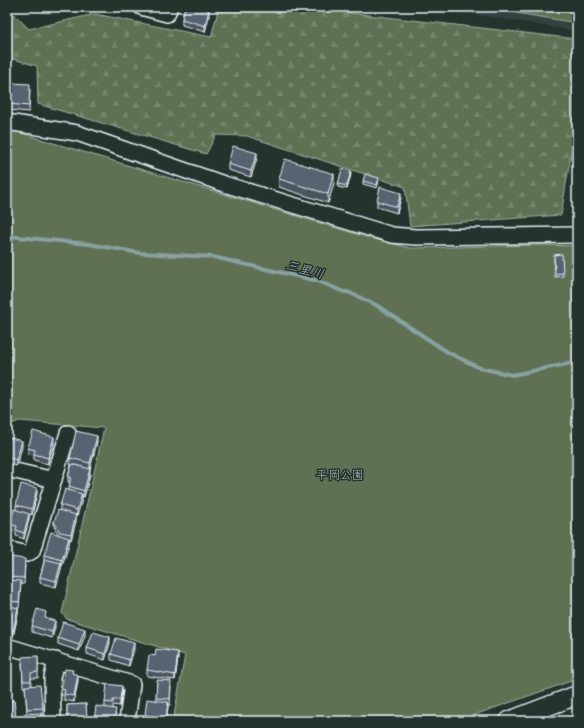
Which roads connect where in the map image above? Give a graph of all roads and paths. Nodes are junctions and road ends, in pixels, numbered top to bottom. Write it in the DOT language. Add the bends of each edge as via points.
graph roads {
  1 [pos="141,7"];
  2 [pos="170,7"];
  3 [pos="7,122"];
  4 [pos="577,236"];
  5 [pos="68,432"];
  6 [pos="7,469"];
  7 [pos="54,480"];
  8 [pos="7,549"];
  9 [pos="7,646"];
  10 [pos="56,660"];
  11 [pos="577,695"];
  12 [pos="53,721"];
  13 [pos="127,721"];
  14 [pos="509,721"];
  1 -- 2 [label="street" via="167,14"];
  3 -- 4 [label="street" via="77,134 224,184 392,235 415,238"];
  5 -- 7 [label="street"];
  6 -- 7 [label="street"];
  7 -- 8 [label="street" via="32,551 27,554"];
  9 -- 10 [label="street"];
  10 -- 12 [label="street" via="52,678"];
  10 -- 13 [label="street" via="132,684"];
  11 -- 14 [label="street"];
}
